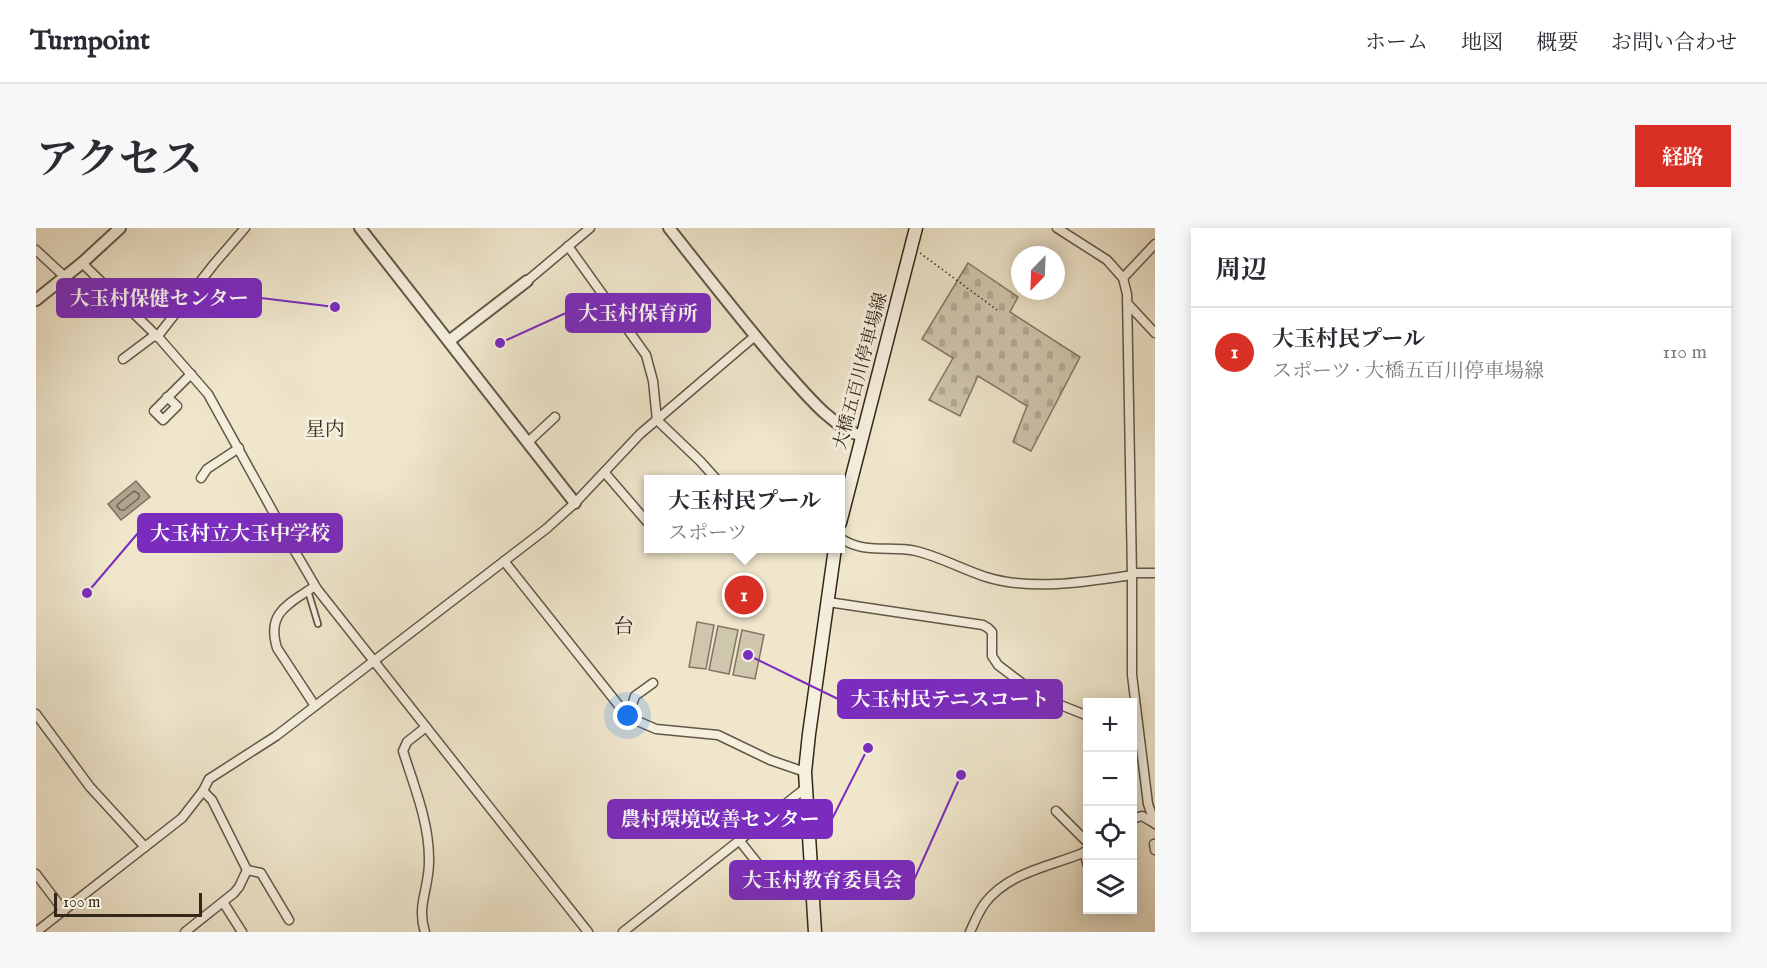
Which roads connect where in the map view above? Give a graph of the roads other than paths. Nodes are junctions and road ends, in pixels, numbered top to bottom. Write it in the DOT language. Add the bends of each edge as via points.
graph roads {
  1 [pos="120,228"];
  2 [pos="245,228"];
  3 [pos="360,228"];
  4 [pos="590,228"];
  5 [pos="669,228"];
  6 [pos="916,228"];
  7 [pos="1057,228"];
  8 [pos="1155,244"];
  9 [pos="568,246"];
  10 [pos="36,250"];
  11 [pos="82,263"];
  12 [pos="64,276"];
  13 [pos="1123,278"];
  14 [pos="527,281"];
  15 [pos="36,300"];
  16 [pos="1128,304"];
  17 [pos="1155,333"];
  18 [pos="156,336"];
  19 [pos="755,336"];
  20 [pos="449,341"];
  21 [pos="123,359"];
  22 [pos="190,374"];
  23 [pos="167,397"];
  24 [pos="555,417"];
  25 [pos="657,420"];
  26 [pos="861,436"];
  27 [pos="527,443"];
  28 [pos="239,448"];
  29 [pos="605,473"];
  30 [pos="713,475"];
  31 [pos="201,478"];
  32 [pos="845,502"];
  33 [pos="575,503"];
  34 [pos="644,518"];
  35 [pos="845,540"];
  36 [pos="834,553"];
  37 [pos="504,561"];
  38 [pos="1155,573"];
  39 [pos="1132,574"];
  40 [pos="312,589"];
  41 [pos="828,602"];
  42 [pos="318,624"];
  43 [pos="374,662"];
  44 [pos="653,683"];
  45 [pos="1133,698"];
  46 [pos="315,706"];
  47 [pos="36,714"];
  48 [pos="1083,714"];
  49 [pos="628,717"];
  50 [pos="426,727"];
  51 [pos="1137,731"];
  52 [pos="805,772"];
  53 [pos="807,787"];
  54 [pos="203,791"];
  55 [pos="1056,811"];
  56 [pos="1137,817"];
  57 [pos="1155,823"];
  58 [pos="1083,838"];
  59 [pos="739,840"];
  60 [pos="145,847"];
  61 [pos="1083,852"];
  62 [pos="762,869"];
  63 [pos="247,870"];
  64 [pos="36,874"];
  65 [pos="223,902"];
  66 [pos="64,910"];
  67 [pos="289,920"];
  68 [pos="36,932"];
  69 [pos="185,932"];
  70 [pos="242,932"];
  71 [pos="425,932"];
  72 [pos="588,932"];
  73 [pos="623,932"];
  74 [pos="815,932"];
  75 [pos="970,932"];
  1 -- 11 [label="street"];
  2 -- 18 [label="street"];
  3 -- 20 [label="street"];
  4 -- 9 [label="street"];
  5 -- 19 [label="street"];
  6 -- 26 [label="main road, 大橋五百川停車場線"];
  7 -- 13 [label="street" via="1107,260"];
  8 -- 13 [label="street"];
  9 -- 14 [label="street"];
  9 -- 25 [label="street" via="646,354"];
  10 -- 12 [label="street"];
  11 -- 12 [label="street"];
  11 -- 18 [label="street"];
  12 -- 15 [label="street"];
  13 -- 16 [label="street"];
  14 -- 20 [label="street"];
  16 -- 17 [label="street"];
  16 -- 39 [label="street"];
  18 -- 21 [label="street"];
  18 -- 22 [label="street"];
  19 -- 25 [label="street"];
  19 -- 26 [label="street" via="818,407"];
  20 -- 27 [label="street"];
  22 -- 23 [label="street"];
  22 -- 28 [label="street" via="208,394"];
  24 -- 27 [label="street"];
  25 -- 29 [label="street"];
  25 -- 30 [label="street"];
  26 -- 32 [label="main road, 大橋五百川停車場線"];
  27 -- 33 [label="street"];
  28 -- 31 [label="street" via="207,469"];
  28 -- 40 [label="street"];
  29 -- 33 [label="street"];
  29 -- 34 [label="street"];
  33 -- 37 [label="street"];
  35 -- 39 [label="street" via="859,547 915,551 987,578 1021,585"];
  36 -- 41 [label="main road"];
  37 -- 43 [label="street"];
  37 -- 49 [label="street"];
  38 -- 39 [label="street"];
  39 -- 45 [label="street"];
  40 -- 42 [label="lane"];
  40 -- 43 [label="street"];
  40 -- 46 [label="street" via="276,617 274,638"];
  41 -- 48 [label="street" via="983,625 992,632 992,656 998,664 1053,702"];
  41 -- 52 [label="main road"];
  43 -- 46 [label="street"];
  43 -- 50 [label="street"];
  44 -- 49 [label="street" via="635,696"];
  46 -- 54 [label="street" via="209,778"];
  47 -- 60 [label="street" via="90,787"];
  49 -- 52 [label="street" via="656,729 718,735"];
  50 -- 71 [label="street" via="407,742 403,751 424,816 430,857 421,916"];
  50 -- 72 [label="street"];
  51 -- 57 [label="street" via="1148,804"];
  52 -- 53 [label="main road"];
  53 -- 59 [label="street"];
  53 -- 74 [label="main road"];
  54 -- 60 [label="street" via="182,818"];
  54 -- 63 [label="street"];
  55 -- 58 [label="street"];
  56 -- 57 [label="street"];
  59 -- 62 [label="street"];
  59 -- 73 [label="street"];
  60 -- 66 [label="street"];
  61 -- 75 [label="street" via="1018,877 999,889 984,904"];
  63 -- 65 [label="street" via="240,887"];
  63 -- 67 [label="street" via="261,873"];
  64 -- 66 [label="street"];
  65 -- 69 [label="street"];
  65 -- 70 [label="street"];
  66 -- 68 [label="street"];
}
